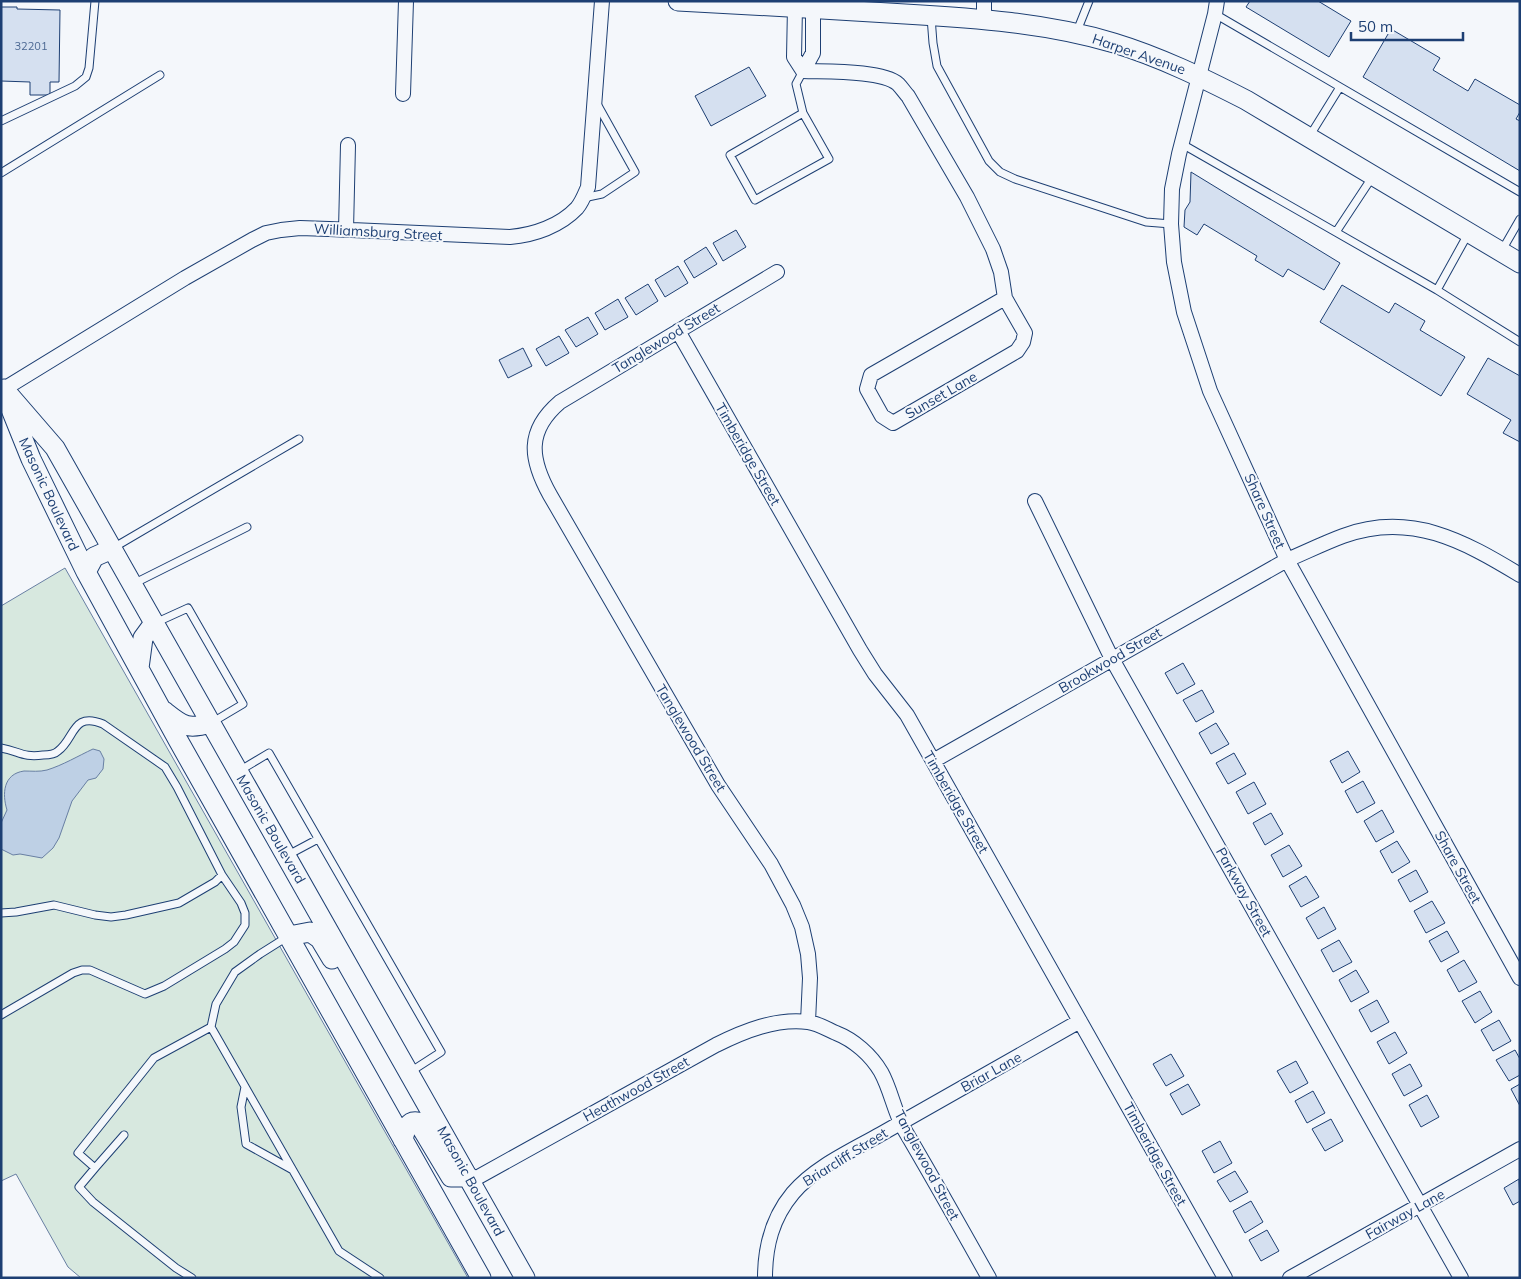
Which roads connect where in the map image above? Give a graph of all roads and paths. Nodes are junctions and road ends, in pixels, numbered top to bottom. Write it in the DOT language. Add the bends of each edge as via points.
graph roads {
  1 [pos="96,1"];
  2 [pos="406,1"];
  3 [pos="602,1"];
  4 [pos="678,1"];
  5 [pos="1089,1"];
  6 [pos="729,2"];
  7 [pos="804,7"];
  8 [pos="1216,7"];
  9 [pos="984,10"];
  10 [pos="931,16"];
  11 [pos="1076,34"];
  12 [pos="803,71"];
  13 [pos="160,75"];
  14 [pos="1200,76"];
  15 [pos="1340,87"];
  16 [pos="402,94"];
  17 [pos="595,100"];
  18 [pos="803,113"];
  19 [pos="1,121"];
  20 [pos="1309,137"];
  21 [pos="1182,144"];
  22 [pos="348,145"];
  23 [pos="1,173"];
  24 [pos="1373,175"];
  25 [pos="1520,192"];
  26 [pos="583,199"];
  27 [pos="1520,219"];
  28 [pos="1171,224"];
  29 [pos="346,230"];
  30 [pos="1336,232"];
  31 [pos="1469,233"];
  32 [pos="1501,252"];
  33 [pos="1520,263"];
  34 [pos="777,272"];
  35 [pos="1437,290"];
  36 [pos="1005,298"];
  37 [pos="678,331"];
  38 [pos="1520,342"];
  39 [pos="2,387"];
  40 [pos="299,439"];
  41 [pos="1035,501"];
  42 [pos="247,527"];
  43 [pos="112,549"];
  44 [pos="1287,560"];
  45 [pos="86,572"];
  46 [pos="1520,574"];
  47 [pos="132,584"];
  48 [pos="154,623"];
  49 [pos="1112,659"];
  50 [pos="138,668"];
  51 [pos="161,709"];
  52 [pos="211,723"];
  53 [pos="1,748"];
  54 [pos="933,761"];
  55 [pos="238,772"];
  56 [pos="318,838"];
  57 [pos="286,856"];
  58 [pos="222,875"];
  59 [pos="1,913"];
  60 [pos="289,936"];
  61 [pos="1520,978"];
  62 [pos="1,1015"];
  63 [pos="1080,1021"];
  64 [pos="808,1022"];
  65 [pos="211,1027"];
  66 [pos="395,1047"];
  67 [pos="409,1072"];
  68 [pos="245,1087"];
  69 [pos="901,1122"];
  70 [pos="124,1135"];
  71 [pos="403,1140"];
  72 [pos="1520,1149"];
  73 [pos="95,1168"];
  74 [pos="292,1169"];
  75 [pos="470,1179"];
  76 [pos="1420,1205"];
  77 [pos="192,1278"];
  78 [pos="380,1278"];
  79 [pos="481,1278"];
  80 [pos="525,1278"];
  81 [pos="764,1278"];
  82 [pos="989,1278"];
  83 [pos="1225,1278"];
  84 [pos="1290,1278"];
  85 [pos="1461,1278"];
  1 -- 19 [label="lane" via="86,78"];
  2 -- 16 [label="street"];
  3 -- 17 [label="street, Williamsburg Street"];
  4 -- 6 [label="main road, Harper Avenue"];
  5 -- 11 [label="lane"];
  6 -- 7 [label="main road, Harper Avenue"];
  7 -- 10 [label="main road, Harper Avenue"];
  7 -- 12 [label="street" via="813,53"];
  8 -- 14 [label="street, Share Street"];
  8 -- 15 [label="lane"];
  9 -- 10 [label="main road, Harper Avenue"];
  9 -- 11 [label="main road, Harper Avenue"];
  10 -- 28 [label="lane" via="937,66 989,161 1000,172 1015,180 1146,222"];
  11 -- 14 [label="main road, Harper Avenue" via="1153,56"];
  12 -- 18 [label="lane" via="796,84"];
  12 -- 36 [label="street, Sunset Lane" via="885,77 898,84 962,189 993,248"];
  13 -- 23 [label="lane"];
  14 -- 20 [label="main road, Harper Avenue"];
  14 -- 21 [label="street, Share Street"];
  15 -- 20 [label="lane"];
  15 -- 25 [label="lane"];
  17 -- 26 [label="street, Williamsburg Street" via="590,174"];
  17 -- 26 [label="lane" via="635,172 602,194"];
  18 -- 18 [label="lane" via="829,159 755,200 730,155"];
  20 -- 24 [label="main road, Harper Avenue"];
  21 -- 28 [label="street, Share Street" via="1172,189"];
  21 -- 30 [label="lane"];
  22 -- 29 [label="street"];
  24 -- 30 [label="lane"];
  24 -- 31 [label="main road, Harper Avenue"];
  26 -- 29 [label="street, Williamsburg Street" via="577,208 552,226 523,236"];
  27 -- 32 [label="lane"];
  28 -- 44 [label="street, Share Street" via="1174,262 1184,312 1210,390"];
  29 -- 39 [label="street, Williamsburg Street" via="300,228 266,233"];
  30 -- 35 [label="lane"];
  31 -- 32 [label="main road, Harper Avenue"];
  31 -- 35 [label="lane"];
  32 -- 33 [label="main road, Harper Avenue"];
  34 -- 37 [label="street, Tanglewood Street"];
  35 -- 38 [label="lane"];
  36 -- 36 [label="street, Sunset Lane" via="1025,333 1024,342 1016,351 893,423 882,416 866,389 871,375"];
  37 -- 54 [label="street, Timberidge Street" via="860,650 907,715"];
  37 -- 64 [label="street, Tanglewood Street" via="554,406 542,421 535,443 536,466 718,785 771,864 793,905 808,954"];
  39 -- 43 [label="main road, Masonic Boulevard" via="55,448"];
  39 -- 45 [label="main road, Masonic Boulevard" via="31,459"];
  40 -- 43 [label="lane"];
  41 -- 49 [label="street, Parkway Street"];
  42 -- 47 [label="lane"];
  43 -- 45 [label="main road" via="94,557"];
  43 -- 47 [label="main road, Masonic Boulevard"];
  44 -- 46 [label="street, Brookwood Street" via="1344,535 1390,527 1432,531 1456,539"];
  44 -- 49 [label="street, Brookwood Street"];
  44 -- 61 [label="street, Share Street"];
  45 -- 50 [label="main road, Masonic Boulevard"];
  47 -- 48 [label="main road, Masonic Boulevard"];
  48 -- 50 [label="main road" via="143,638"];
  48 -- 52 [label="main road, Masonic Boulevard"];
  48 -- 52 [label="lane" via="188,608 243,704"];
  49 -- 54 [label="street, Brookwood Street"];
  49 -- 76 [label="street, Parkway Street"];
  50 -- 51 [label="main road, Masonic Boulevard"];
  51 -- 52 [label="main road" via="181,725 196,727"];
  51 -- 60 [label="main road, Masonic Boulevard"];
  52 -- 55 [label="main road, Masonic Boulevard"];
  53 -- 58 [label="lane" via="31,757 49,755 58,752 81,723 103,724 165,767"];
  54 -- 63 [label="street, Timberidge Street"];
  55 -- 56 [label="lane" via="269,753"];
  55 -- 57 [label="main road, Masonic Boulevard"];
  56 -- 57 [label="lane"];
  56 -- 67 [label="lane" via="441,1052"];
  57 -- 66 [label="main road, Masonic Boulevard"];
  58 -- 59 [label="lane" via="179,903 126,915 95,915 54,905"];
  58 -- 62 [label="lane" via="245,913 245,925 234,942 202,964 145,994 90,970 82,970"];
  60 -- 65 [label="lane" via="235,972 216,1004"];
  60 -- 66 [label="main road" via="310,932 320,940 357,1002"];
  60 -- 71 [label="main road, Masonic Boulevard"];
  63 -- 69 [label="street, Briar Lane"];
  63 -- 83 [label="street, Timberidge Street"];
  64 -- 69 [label="street, Tanglewood Street" via="842,1035 870,1057 882,1073"];
  64 -- 75 [label="street, Heathwood Street" via="759,1027 716,1044"];
  65 -- 68 [label="lane"];
  65 -- 73 [label="lane" via="154,1058 148,1065 78,1153"];
  66 -- 67 [label="main road, Masonic Boulevard"];
  67 -- 75 [label="main road, Masonic Boulevard"];
  68 -- 74 [label="lane"];
  68 -- 74 [label="lane" via="241,1107 246,1144"];
  69 -- 81 [label="street, Briarcliff Street" via="807,1178 793,1192 781,1208 771,1231"];
  69 -- 82 [label="street, Tanglewood Street"];
  70 -- 73 [label="lane"];
  71 -- 75 [label="main road" via="409,1124 418,1122 451,1177"];
  71 -- 79 [label="main road, Masonic Boulevard"];
  72 -- 76 [label="street, Fairway Lane"];
  73 -- 77 [label="lane" via="79,1187 93,1202"];
  74 -- 78 [label="lane" via="339,1252"];
  75 -- 80 [label="main road, Masonic Boulevard"];
  76 -- 84 [label="street, Fairway Lane"];
  76 -- 85 [label="street, Parkway Street"];
}
